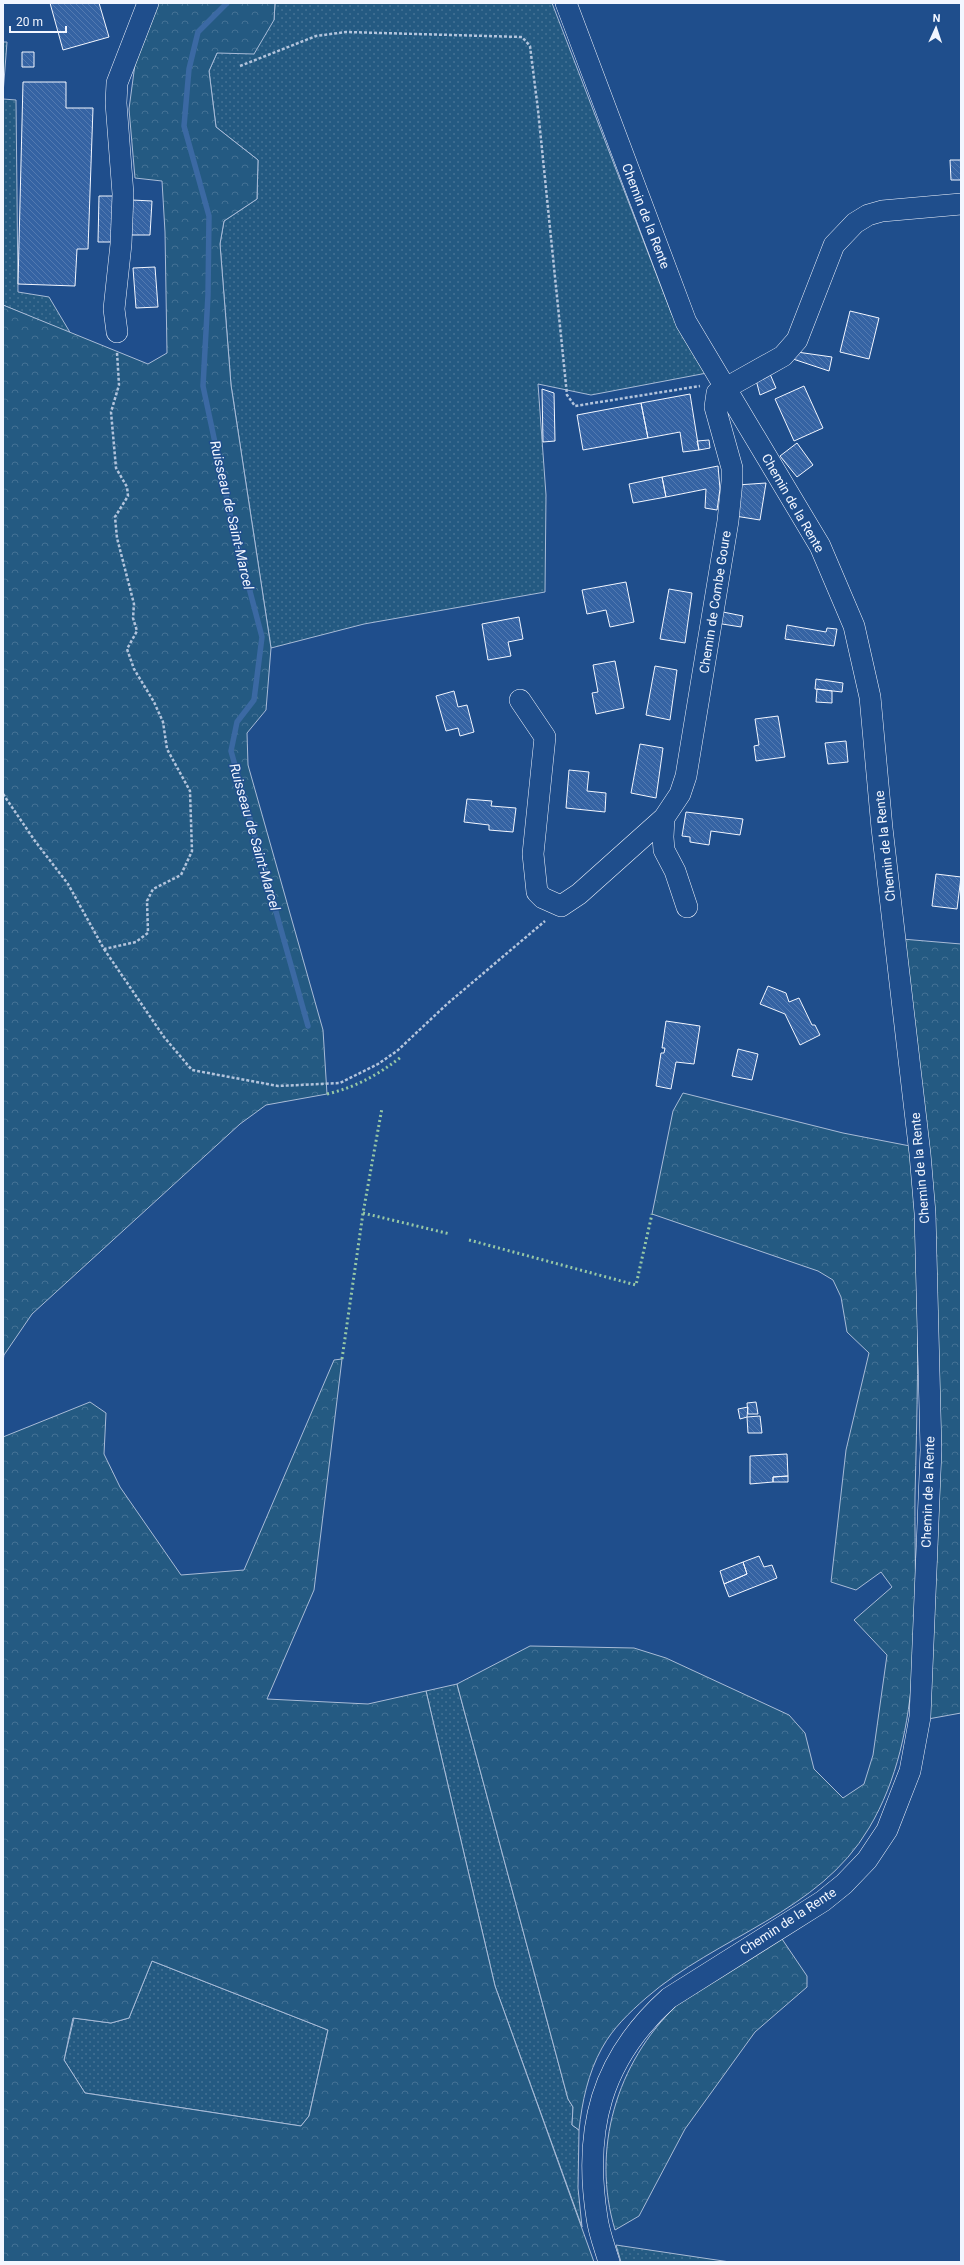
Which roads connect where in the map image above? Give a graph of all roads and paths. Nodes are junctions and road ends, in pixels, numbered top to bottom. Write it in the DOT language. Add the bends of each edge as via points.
graph roads {
  1 [pos="566,3"];
  2 [pos="146,4"];
  3 [pos="240,66"];
  4 [pos="961,204"];
  5 [pos="117,332"];
  6 [pos="722,390"];
  7 [pos="520,700"];
  8 [pos="3,794"];
  9 [pos="664,818"];
  10 [pos="561,906"];
  11 [pos="688,907"];
  12 [pos="104,950"];
  13 [pos="609,2262"];
  1 -- 6 [label="street, Chemin de la Rente" via="686,322"];
  2 -- 5 [label="street" via="117,83 116,103 123,194 114,309"];
  3 -- 6 [label="path" via="316,36 346,32 522,37 530,46 567,395 575,406 704,386"];
  4 -- 6 [label="street" via="882,211 854,223 834,245 797,340 783,356"];
  5 -- 12 [label="path" via="119,385 111,412 116,468 127,487 128,496 115,517 117,538 134,604 137,631 127,649 134,669 163,722 167,749 190,791 192,851 181,875 153,889 148,900 148,933 136,942"];
  6 -- 9 [label="street, Chemin de Combe Goure" via="715,407 732,468 728,521 686,776 680,794"];
  6 -- 13 [label="street, Chemin de la Rente" via="820,546 854,626 870,697 925,1213 931,1450 920,1717 901,1798 887,1830 867,1860 823,1901 669,1998 630,2039 602,2095 592,2152 597,2220"];
  7 -- 10 [label="street" via="545,737 534,854 537,892 543,898"];
  8 -- 12 [label="path" via="34,841 68,884"];
  9 -- 10 [label="street, Chemin de Combe Goure" via="579,894"];
  9 -- 11 [label="street" via="664,850"];
  10 -- 12 [label="path" via="397,1050 378,1064 340,1083 278,1086 192,1070 164,1037"];
}
